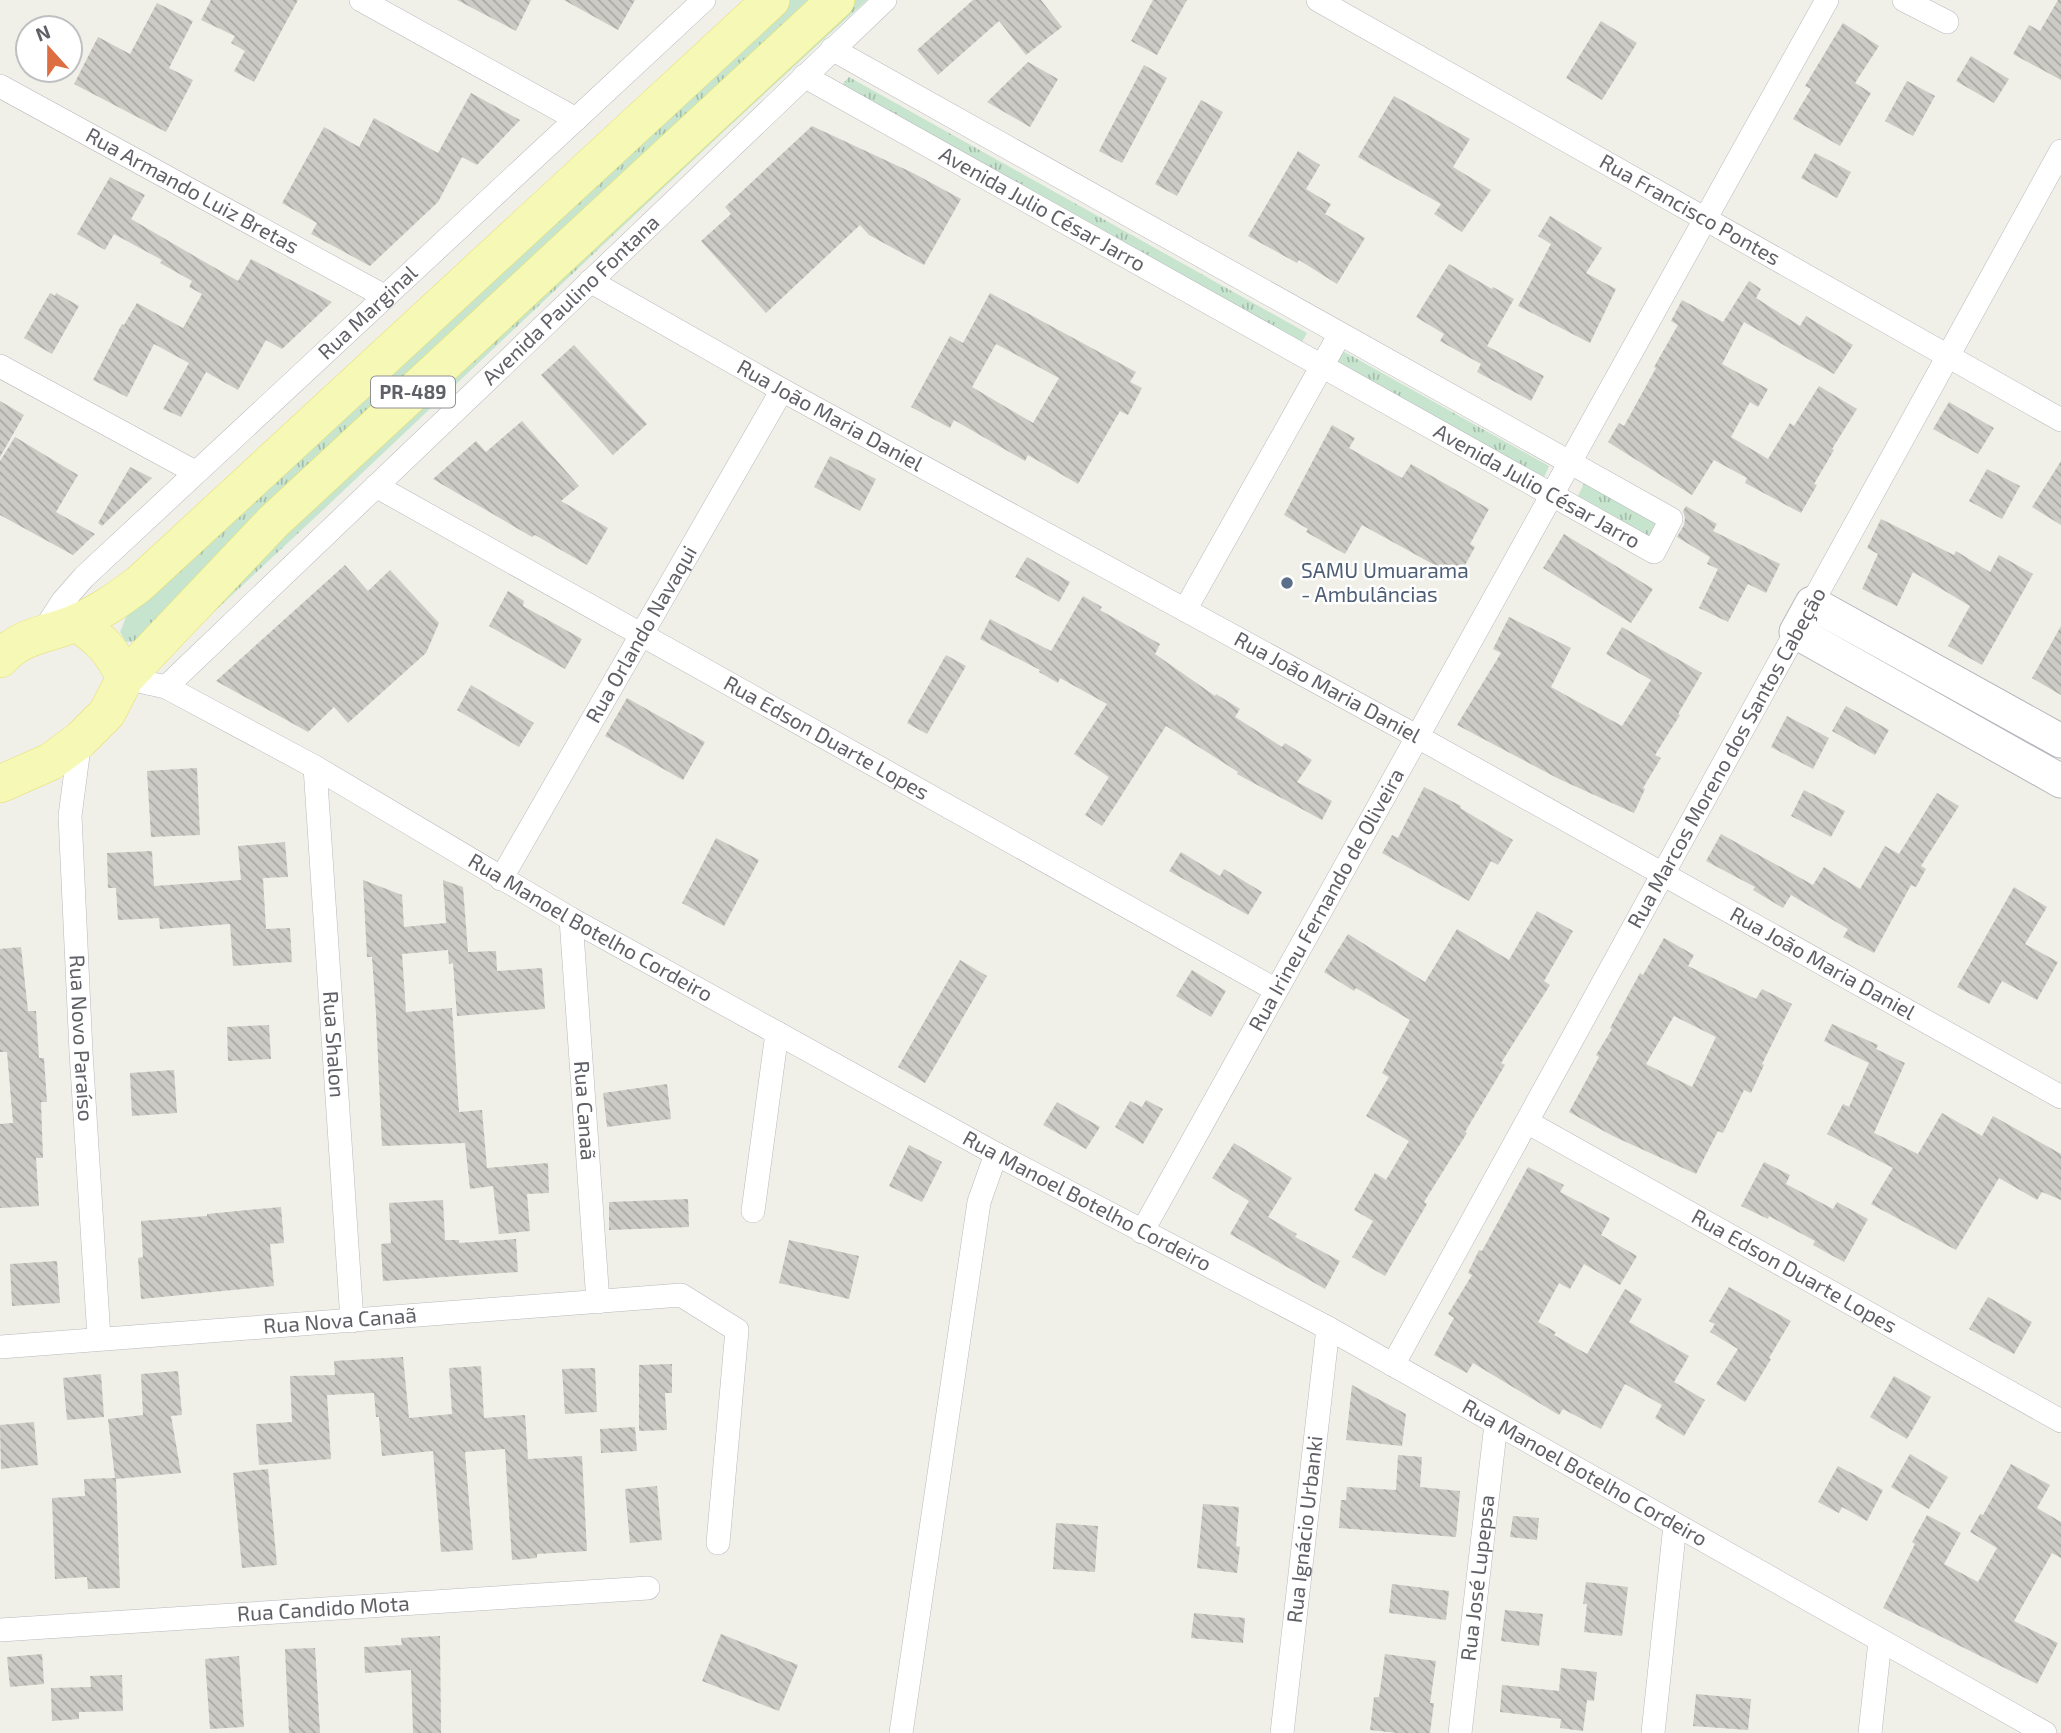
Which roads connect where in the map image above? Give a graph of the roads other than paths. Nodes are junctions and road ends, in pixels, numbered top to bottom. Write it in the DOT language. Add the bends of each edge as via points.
graph roads {
  1 [pos="361,0"];
  2 [pos="704,0"];
  3 [pos="771,0"];
  4 [pos="836,0"];
  5 [pos="886,0"];
  6 [pos="1318,0"];
  7 [pos="1827,0"];
  8 [pos="1904,0"];
  9 [pos="1947,22"];
  10 [pos="832,50"];
  11 [pos="804,76"];
  12 [pos="0,86"];
  13 [pos="576,119"];
  14 [pos="2061,151"];
  15 [pos="1706,218"];
  16 [pos="590,281"];
  17 [pos="384,296"];
  18 [pos="1340,334"];
  19 [pos="1947,358"];
  20 [pos="0,366"];
  21 [pos="1322,366"];
  22 [pos="782,390"];
  23 [pos="2061,421"];
  24 [pos="1570,462"];
  25 [pos="195,472"];
  26 [pos="376,486"];
  27 [pos="1551,496"];
  28 [pos="1812,603"];
  29 [pos="1185,610"];
  30 [pos="77,623"];
  31 [pos="1796,632"];
  32 [pos="41,633"];
  33 [pos="642,634"];
  34 [pos="3,651"];
  35 [pos="125,678"];
  36 [pos="166,687"];
  37 [pos="1418,737"];
  38 [pos="80,740"];
  39 [pos="2061,741"];
  40 [pos="315,767"];
  41 [pos="7,774"];
  42 [pos="2061,780"];
  43 [pos="1663,875"];
  44 [pos="501,879"];
  45 [pos="571,919"];
  46 [pos="1276,990"];
  47 [pos="776,1033"];
  48 [pos="2061,1097"];
  49 [pos="1527,1122"];
  50 [pos="996,1154"];
  51 [pos="753,1211"];
  52 [pos="1142,1232"];
  53 [pos="598,1302"];
  54 [pos="352,1321"];
  55 [pos="1328,1328"];
  56 [pos="99,1338"];
  57 [pos="0,1347"];
  58 [pos="1393,1365"];
  59 [pos="2061,1421"];
  60 [pos="1496,1424"];
  61 [pos="1675,1525"];
  62 [pos="718,1544"];
  63 [pos="648,1588"];
  64 [pos="0,1630"];
  65 [pos="1880,1640"];
  66 [pos="901,1733"];
  67 [pos="1282,1733"];
  68 [pos="1460,1733"];
  69 [pos="1653,1733"];
  70 [pos="1870,1733"];
  71 [pos="2045,1733"];
  1 -- 13 [label="street"];
  2 -- 13 [label="street, Rua Marginal"];
  3 -- 30 [label="main road, PR-489 / PR-489" via="139,584"];
  4 -- 35 [label="main road, PR-489 / PR-489" via="273,522"];
  5 -- 10 [label="street, Avenida Paulino Fontana"];
  6 -- 15 [label="street, Rua Francisco Pontes"];
  7 -- 15 [label="street"];
  8 -- 9 [label="street"];
  10 -- 11 [label="street, Avenida Paulino Fontana"];
  10 -- 18 [label="street, Avenida Julio César Jarro"];
  11 -- 16 [label="street, Avenida Paulino Fontana"];
  11 -- 21 [label="street, Avenida Julio César Jarro"];
  12 -- 17 [label="street, Rua Armando Luiz Bretas"];
  13 -- 17 [label="street, Rua Marginal"];
  14 -- 19 [label="street, Rua Marcos Moreno dos Santos Cabeção"];
  15 -- 19 [label="street, Rua Francisco Pontes"];
  15 -- 24 [label="street"];
  16 -- 22 [label="street, Rua João Maria Daniel"];
  16 -- 26 [label="street, Avenida Paulino Fontana"];
  17 -- 25 [label="street, Rua Marginal"];
  18 -- 21 [label="street"];
  18 -- 24 [label="street, Avenida Julio César Jarro"];
  19 -- 23 [label="street, Rua Francisco Pontes"];
  19 -- 28 [label="street, Rua Marcos Moreno dos Santos Cabeção"];
  20 -- 25 [label="street"];
  21 -- 27 [label="street, Avenida Julio César Jarro"];
  21 -- 29 [label="street"];
  22 -- 29 [label="street, Rua João Maria Daniel"];
  22 -- 33 [label="street, Rua Orlando Navaqui"];
  24 -- 27 [label="street"];
  24 -- 27 [label="street, Avenida Julio César Jarro" via="1671,519 1654,552"];
  25 -- 32 [label="street, Rua Marginal" via="84,577"];
  26 -- 33 [label="street, Rua Edson Duarte Lopes"];
  26 -- 36 [label="street, Avenida Paulino Fontana"];
  27 -- 37 [label="street, Rua Irineu Fernando de Oliveira"];
  28 -- 31 [label="street, Rua Marcos Moreno dos Santos Cabeção"];
  28 -- 39 [label="street"];
  29 -- 37 [label="street, Rua João Maria Daniel"];
  30 -- 32 [label="main road, PR-489 / PR-489"];
  30 -- 35 [label="main road" via="114,655"];
  31 -- 42 [label="street"];
  31 -- 43 [label="street, Rua Marcos Moreno dos Santos Cabeção"];
  32 -- 34 [label="main road, PR-489 / PR-489"];
  33 -- 44 [label="street, Rua Orlando Navaqui"];
  33 -- 46 [label="street, Rua Edson Duarte Lopes"];
  35 -- 36 [label="street, Rua Manoel Botelho Cordeiro"];
  35 -- 38 [label="main road, PR-489 / PR-489" via="107,713"];
  36 -- 40 [label="street, Rua Manoel Botelho Cordeiro"];
  37 -- 43 [label="street, Rua João Maria Daniel"];
  37 -- 46 [label="street, Rua Irineu Fernando de Oliveira"];
  38 -- 41 [label="main road, PR-489 / PR-489" via="50,762"];
  38 -- 56 [label="street, Rua Novo Paraíso" via="70,816"];
  40 -- 44 [label="street, Rua Manoel Botelho Cordeiro"];
  40 -- 54 [label="street, Rua Shalon"];
  43 -- 48 [label="street, Rua João Maria Daniel"];
  43 -- 49 [label="street, Rua Marcos Moreno dos Santos Cabeção"];
  44 -- 45 [label="street, Rua Manoel Botelho Cordeiro"];
  45 -- 47 [label="street, Rua Manoel Botelho Cordeiro"];
  45 -- 53 [label="street, Rua Canaã"];
  46 -- 52 [label="street, Rua Irineu Fernando de Oliveira"];
  47 -- 50 [label="street, Rua Manoel Botelho Cordeiro"];
  47 -- 51 [label="street"];
  49 -- 58 [label="street, Rua Marcos Moreno dos Santos Cabeção"];
  49 -- 59 [label="street, Rua Edson Duarte Lopes"];
  50 -- 52 [label="street, Rua Manoel Botelho Cordeiro"];
  50 -- 66 [label="street" via="979,1202"];
  52 -- 55 [label="street, Rua Manoel Botelho Cordeiro"];
  53 -- 54 [label="street, Rua Nova Canaã"];
  53 -- 62 [label="street, Rua Nova Canaã" via="681,1295 737,1330"];
  54 -- 56 [label="street, Rua Nova Canaã"];
  55 -- 58 [label="street, Rua Manoel Botelho Cordeiro"];
  55 -- 67 [label="street, Rua Ignácio Urbanki"];
  56 -- 57 [label="street, Rua Nova Canaã"];
  58 -- 60 [label="street, Rua Manoel Botelho Cordeiro"];
  60 -- 61 [label="street, Rua Manoel Botelho Cordeiro"];
  60 -- 68 [label="street, Rua José Lupepsa"];
  61 -- 65 [label="street, Rua Manoel Botelho Cordeiro"];
  61 -- 69 [label="street"];
  63 -- 64 [label="street, Rua Candido Mota"];
  65 -- 70 [label="street"];
  65 -- 71 [label="street, Rua Manoel Botelho Cordeiro"];
}
